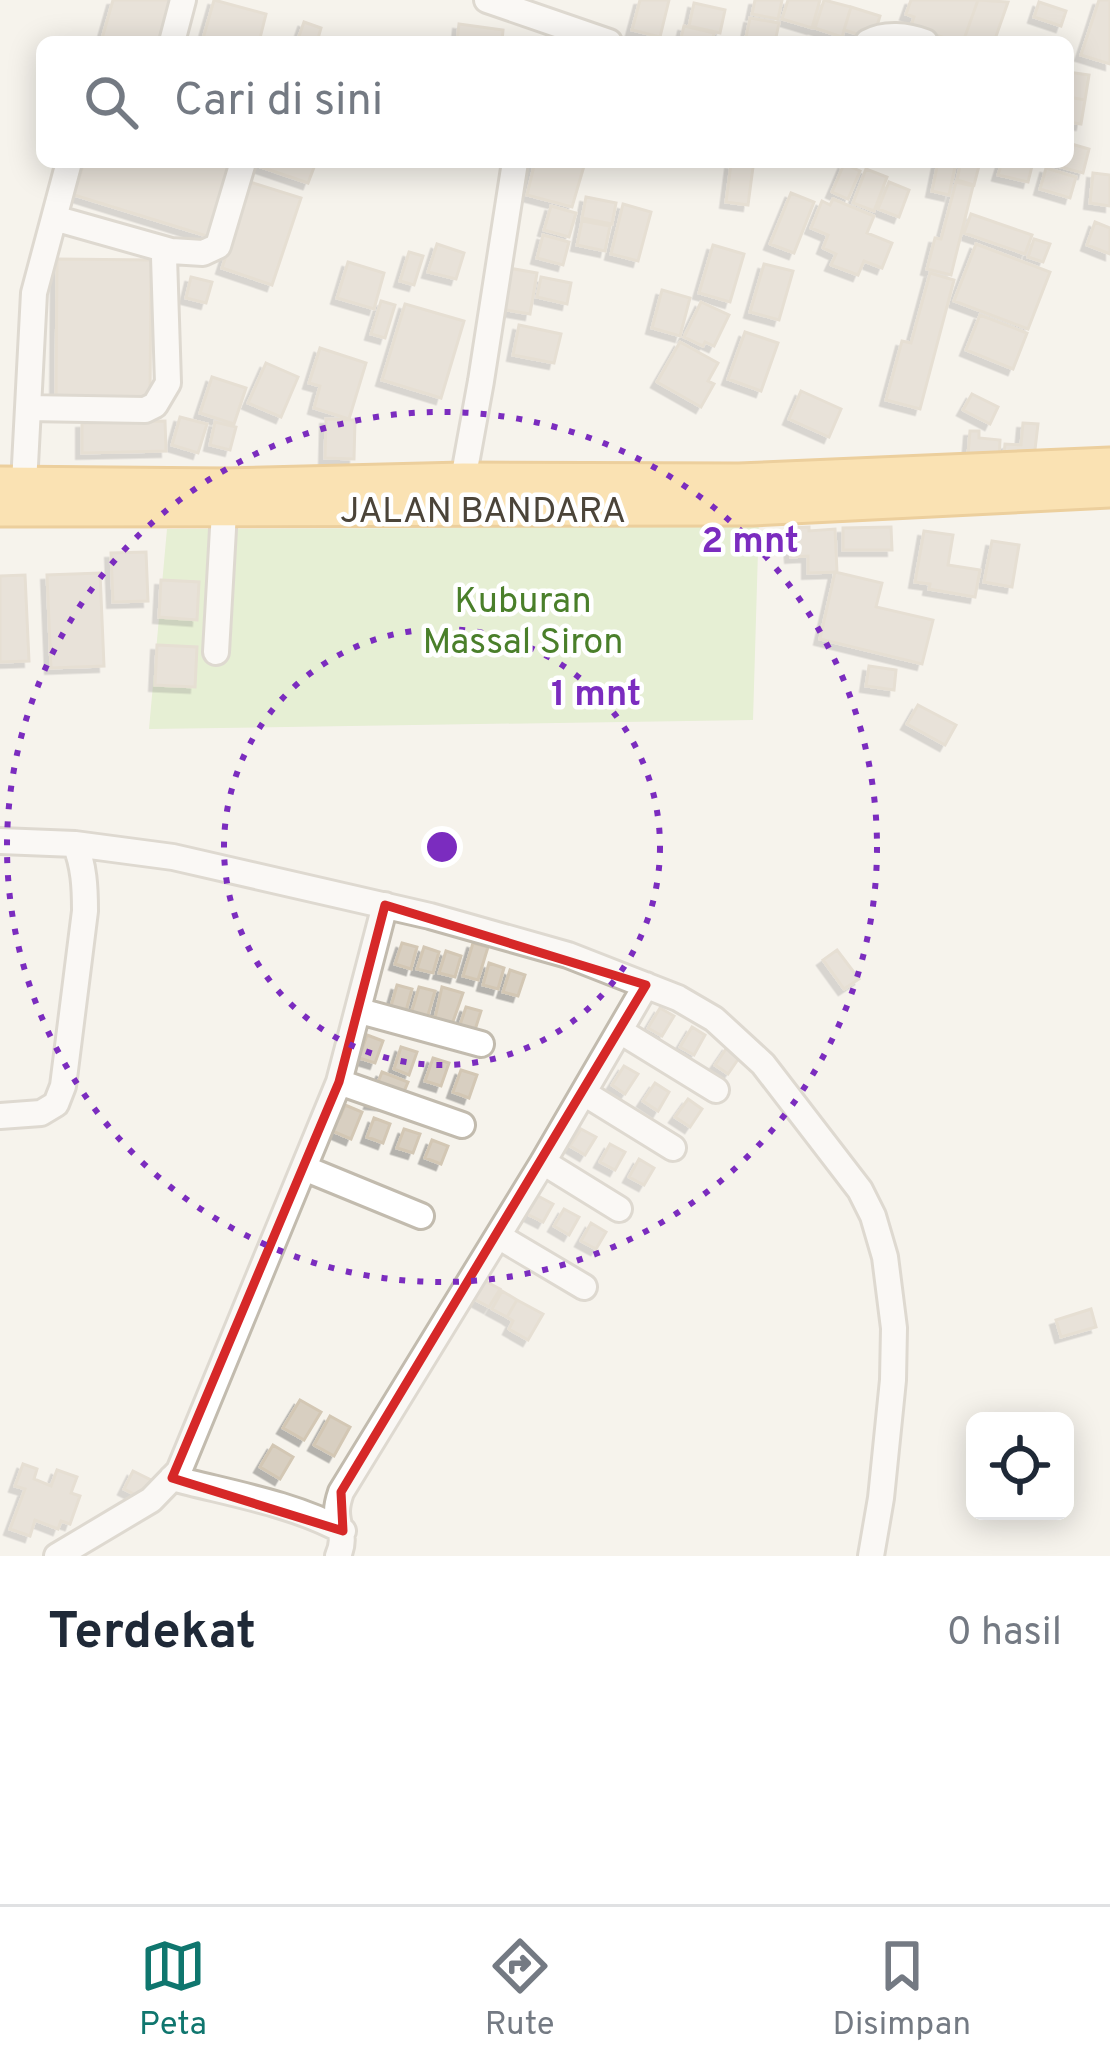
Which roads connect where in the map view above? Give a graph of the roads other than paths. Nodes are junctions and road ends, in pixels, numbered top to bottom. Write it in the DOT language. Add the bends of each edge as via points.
graph roads {
  1 [pos="183,0"];
  2 [pos="487,0"];
  3 [pos="536,30"];
  4 [pos="174,36"];
  5 [pos="572,36"];
  6 [pos="67,168"];
  7 [pos="241,168"];
  8 [pos="514,168"];
  9 [pos="54,218"];
  10 [pos="171,251"];
  11 [pos="28,408"];
  12 [pos="1110,465"];
  13 [pos="463,480"];
  14 [pos="12,484"];
  15 [pos="1110,490"];
  16 [pos="225,498"];
  17 [pos="0,509"];
  18 [pos="216,652"];
  19 [pos="0,842"];
  20 [pos="75,844"];
  21 [pos="385,905"];
  22 [pos="646,986"];
  23 [pos="359,1011"];
  24 [pos="620,1031"];
  25 [pos="481,1044"];
  26 [pos="339,1082"];
  27 [pos="716,1090"];
  28 [pos="584,1093"];
  29 [pos="0,1116"];
  30 [pos="463,1124"];
  31 [pos="673,1148"];
  32 [pos="543,1162"];
  33 [pos="304,1168"];
  34 [pos="619,1209"];
  35 [pos="421,1216"];
  36 [pos="497,1236"];
  37 [pos="584,1287"];
  38 [pos="172,1478"];
  39 [pos="340,1544"];
  40 [pos="57,1556"];
  41 [pos="871,1556"];
  1 -- 4 [label="street"];
  2 -- 3 [label="street"];
  3 -- 5 [label="street"];
  6 -- 9 [label="street"];
  7 -- 10 [label="street" via="218,246"];
  8 -- 13 [label="street"];
  9 -- 10 [label="street"];
  9 -- 11 [label="street" via="34,293"];
  10 -- 11 [label="street" via="164,257 168,383 155,405"];
  11 -- 14 [label="street"];
  12 -- 13 [label="highway, JALAN BANDARA" via="739,481"];
  13 -- 16 [label="highway, JALAN BANDARA"];
  14 -- 16 [label="highway, JALAN BANDARA"];
  15 -- 16 [label="highway, JALAN BANDARA" via="752,508"];
  16 -- 17 [label="highway, JALAN BANDARA"];
  16 -- 18 [label="street"];
  19 -- 20 [label="street"];
  20 -- 21 [label="street" via="173,857"];
  20 -- 29 [label="street" via="85,911 62,1086 56,1104 41,1113"];
  21 -- 22 [label="street" via="568,955"];
  21 -- 23 [label="street"];
  22 -- 24 [label="street"];
  22 -- 41 [label="street" via="714,1019 753,1053 873,1216 894,1328"];
  23 -- 25 [label="street"];
  23 -- 26 [label="street"];
  24 -- 27 [label="street"];
  24 -- 28 [label="street"];
  26 -- 30 [label="street"];
  26 -- 33 [label="street"];
  28 -- 31 [label="street"];
  28 -- 32 [label="street"];
  32 -- 34 [label="street"];
  32 -- 36 [label="street"];
  33 -- 35 [label="street"];
  33 -- 38 [label="street"];
  36 -- 37 [label="street"];
  36 -- 39 [label="street" via="341,1492"];
  38 -- 39 [label="street" via="329,1523"];
  38 -- 40 [label="street" via="151,1500"];
}
